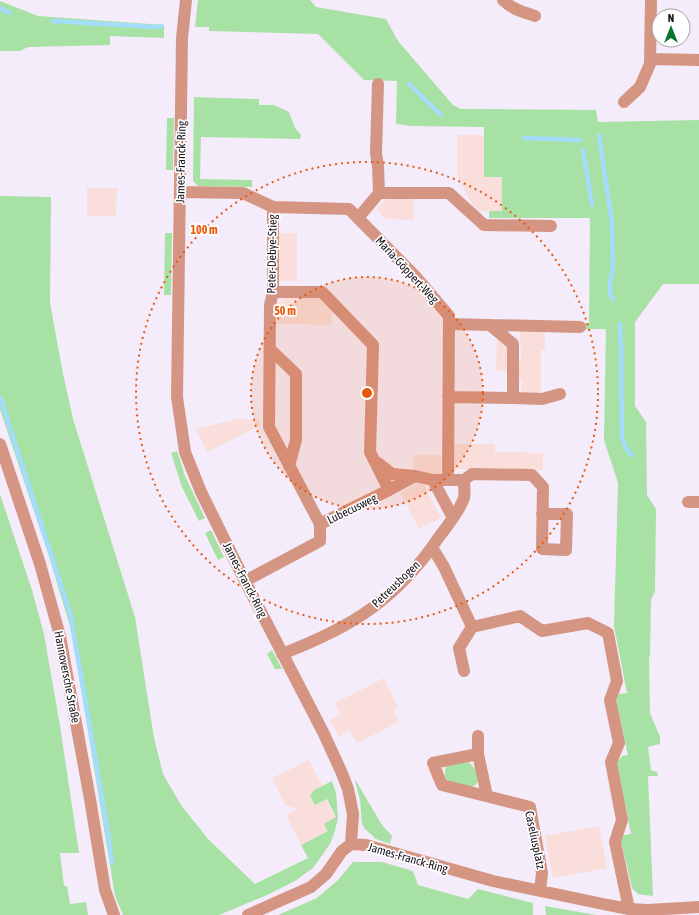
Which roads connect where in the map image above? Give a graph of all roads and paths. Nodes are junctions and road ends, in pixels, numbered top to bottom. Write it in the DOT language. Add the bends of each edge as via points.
graph roads {
  1 [pos="186,0"];
  2 [pos="503,0"];
  3 [pos="651,0"];
  4 [pos="535,16"];
  5 [pos="650,59"];
  6 [pos="699,60"];
  7 [pos="378,84"];
  8 [pos="624,102"];
  9 [pos="180,192"];
  10 [pos="379,193"];
  11 [pos="274,207"];
  12 [pos="358,218"];
  13 [pos="551,226"];
  14 [pos="273,292"];
  15 [pos="449,324"];
  16 [pos="490,325"];
  17 [pos="580,327"];
  18 [pos="270,349"];
  19 [pos="560,394"];
  20 [pos="448,397"];
  21 [pos="513,398"];
  22 [pos="0,444"];
  23 [pos="374,459"];
  24 [pos="289,466"];
  25 [pos="415,476"];
  26 [pos="433,480"];
  27 [pos="448,480"];
  28 [pos="464,480"];
  29 [pos="389,490"];
  30 [pos="542,514"];
  31 [pos="453,518"];
  32 [pos="320,524"];
  33 [pos="432,547"];
  34 [pos="245,581"];
  35 [pos="472,627"];
  36 [pos="282,654"];
  37 [pos="464,671"];
  38 [pos="478,736"];
  39 [pos="478,754"];
  40 [pos="488,796"];
  41 [pos="352,844"];
  42 [pos="540,891"];
  43 [pos="699,907"];
  44 [pos="629,909"];
  45 [pos="648,912"];
  46 [pos="114,915"];
  47 [pos="248,915"];
  1 -- 9 [label="street, James-Franck-Ring" via="182,38"];
  2 -- 4 [label="street" via="509,6"];
  3 -- 5 [label="street"];
  5 -- 6 [label="street"];
  5 -- 8 [label="street" via="640,87"];
  7 -- 10 [label="street" via="376,153"];
  9 -- 11 [label="street, Maria-Göppert-Weg" via="243,193"];
  9 -- 34 [label="street, James-Franck-Ring" via="177,397 180,423 185,452 201,492"];
  10 -- 12 [label="street"];
  10 -- 13 [label="street" via="449,193 484,225"];
  11 -- 12 [label="street, Maria-Göppert-Weg" via="349,209"];
  11 -- 14 [label="street, Peter-Debye-Stieg"];
  12 -- 15 [label="street, Maria-Göppert-Weg" via="415,276 449,316"];
  14 -- 18 [label="street, Peter-Debye-Stieg" via="270,305"];
  14 -- 23 [label="street" via="322,292 373,345 370,452"];
  15 -- 16 [label="street"];
  15 -- 20 [label="street, Maria-Göppert-Weg"];
  16 -- 17 [label="street"];
  16 -- 21 [label="street" via="513,344"];
  18 -- 24 [label="street, Peter-Debye-Stieg" via="269,426"];
  18 -- 24 [label="street" via="296,374 296,440"];
  19 -- 21 [label="street" via="542,399"];
  20 -- 21 [label="street"];
  20 -- 27 [label="street, Maria-Göppert-Weg"];
  22 -- 46 [label="street, Hannoversche Straße" via="40,564 60,636 105,890"];
  23 -- 25 [label="street" via="392,474"];
  23 -- 29 [label="street"];
  24 -- 32 [label="street, Peter-Debye-Stieg"];
  25 -- 26 [label="street"];
  25 -- 29 [label="street, Lubecusweg"];
  26 -- 27 [label="street"];
  26 -- 31 [label="street"];
  27 -- 28 [label="street"];
  28 -- 30 [label="street" via="472,474 532,475 543,488"];
  28 -- 31 [label="street, Petreusbogen" via="464,497"];
  29 -- 32 [label="street, Lubecusweg"];
  31 -- 33 [label="street, Petreusbogen"];
  32 -- 34 [label="street, Lubecusweg" via="320,541"];
  33 -- 35 [label="street"];
  33 -- 36 [label="street, Petreusbogen" via="403,582 372,608 356,619"];
  34 -- 36 [label="street, James-Franck-Ring"];
  35 -- 37 [label="street" via="460,648"];
  35 -- 44 [label="street" via="520,616 542,631 588,623 608,633 617,681 610,700 619,743 612,762 622,820 615,842"];
  36 -- 41 [label="street, James-Franck-Ring" via="323,732 348,788 353,814"];
  38 -- 39 [label="street"];
  39 -- 40 [label="street"];
  39 -- 40 [label="street, Caseliusplatz" via="433,763 442,785"];
  40 -- 42 [label="street, Caseliusplatz" via="530,807 542,873"];
  41 -- 42 [label="street, James-Franck-Ring" via="366,845 470,875"];
  41 -- 47 [label="street" via="342,851 326,874 311,887"];
  42 -- 44 [label="street, James-Franck-Ring"];
  43 -- 45 [label="street, James-Franck-Ring"];
  44 -- 45 [label="street, James-Franck-Ring"];
}
